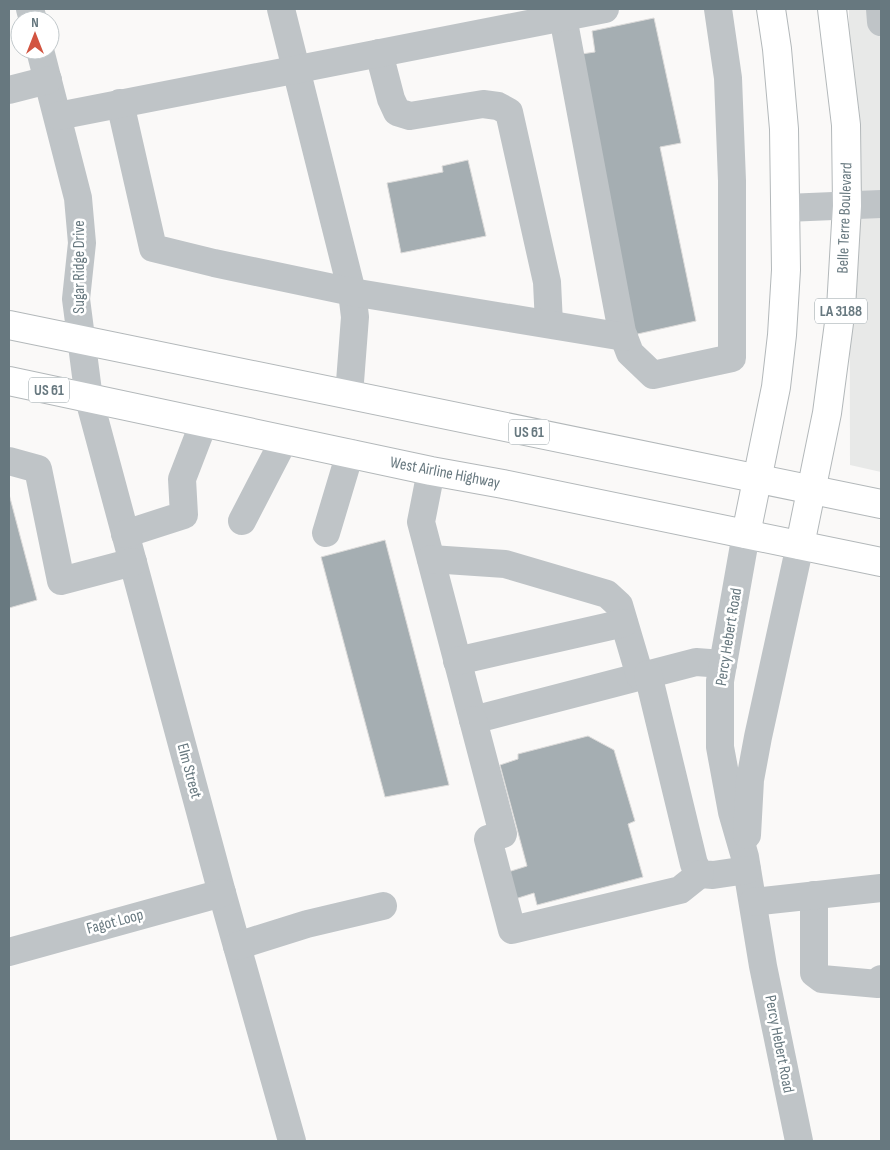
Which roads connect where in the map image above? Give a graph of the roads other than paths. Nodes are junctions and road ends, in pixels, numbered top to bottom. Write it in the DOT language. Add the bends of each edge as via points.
graph roads {
  1 [pos="281,9"];
  2 [pos="718,9"];
  3 [pos="771,9"];
  4 [pos="832,9"];
  5 [pos="880,9"];
  6 [pos="583,12"];
  7 [pos="506,18"];
  8 [pos="881,22"];
  9 [pos="379,53"];
  10 [pos="43,60"];
  11 [pos="297,69"];
  12 [pos="48,80"];
  13 [pos="9,90"];
  14 [pos="120,102"];
  15 [pos="58,116"];
  16 [pos="881,204"];
  17 [pos="847,206"];
  18 [pos="786,208"];
  19 [pos="352,292"];
  20 [pos="549,324"];
  21 [pos="9,325"];
  22 [pos="624,337"];
  23 [pos="81,338"];
  24 [pos="9,381"];
  25 [pos="349,395"];
  26 [pos="89,399"];
  27 [pos="204,422"];
  28 [pos="284,440"];
  29 [pos="350,453"];
  30 [pos="9,460"];
  31 [pos="431,471"];
  32 [pos="757,479"];
  33 [pos="810,489"];
  34 [pos="881,504"];
  35 [pos="242,521"];
  36 [pos="326,533"];
  37 [pos="125,534"];
  38 [pos="746,534"];
  39 [pos="800,544"];
  40 [pos="431,559"];
  41 [pos="133,562"];
  42 [pos="881,562"];
  43 [pos="624,622"];
  44 [pos="457,661"];
  45 [pos="723,664"];
  46 [pos="644,675"];
  47 [pos="473,720"];
  48 [pos="746,863"];
  49 [pos="700,874"];
  50 [pos="881,888"];
  51 [pos="222,893"];
  52 [pos="814,895"];
  53 [pos="753,902"];
  54 [pos="383,906"];
  55 [pos="237,946"];
  56 [pos="9,952"];
  57 [pos="881,979"];
  58 [pos="292,1141"];
  59 [pos="799,1141"];
  1 -- 11 [label="street"];
  2 -- 22 [label="street" via="728,78 732,180 732,358 653,375 630,353"];
  3 -- 18 [label="highway" via="778,49"];
  4 -- 17 [label="highway, Belle Terre Boulevard / LA 3188" via="846,125"];
  5 -- 8 [label="street"];
  6 -- 7 [label="street"];
  6 -- 22 [label="street"];
  7 -- 9 [label="street"];
  9 -- 11 [label="street"];
  9 -- 20 [label="street" via="397,112 410,116 483,104 509,112 547,282"];
  10 -- 12 [label="street, Sugar Ridge Drive"];
  11 -- 14 [label="street"];
  11 -- 19 [label="street"];
  12 -- 13 [label="street"];
  12 -- 15 [label="street, Sugar Ridge Drive"];
  14 -- 15 [label="street"];
  14 -- 19 [label="street" via="154,248"];
  15 -- 23 [label="street, Sugar Ridge Drive" via="78,198 82,243 76,299"];
  16 -- 17 [label="street"];
  17 -- 18 [label="street"];
  17 -- 33 [label="highway, Belle Terre Boulevard / LA 3188" via="833,375"];
  18 -- 32 [label="highway" via="782,335 776,388"];
  19 -- 20 [label="street"];
  19 -- 25 [label="street" via="355,318"];
  20 -- 22 [label="street"];
  21 -- 23 [label="highway, US 61"];
  23 -- 25 [label="highway, US 61"];
  23 -- 26 [label="street, Sugar Ridge Drive"];
  24 -- 26 [label="highway, West Airline Highway / US 61"];
  25 -- 32 [label="highway, US 61"];
  26 -- 27 [label="highway, West Airline Highway / US 61"];
  26 -- 37 [label="street, Elm Street"];
  27 -- 28 [label="highway, West Airline Highway / US 61"];
  27 -- 37 [label="street" via="182,479 184,515"];
  28 -- 29 [label="highway, West Airline Highway / US 61"];
  28 -- 35 [label="street"];
  29 -- 31 [label="highway, West Airline Highway / US 61"];
  29 -- 36 [label="street"];
  30 -- 41 [label="street" via="38,469 62,582"];
  31 -- 38 [label="highway, West Airline Highway / US 61"];
  31 -- 40 [label="street" via="422,522"];
  32 -- 33 [label="highway, US 61"];
  32 -- 38 [label="highway"];
  33 -- 34 [label="highway, US 61"];
  33 -- 39 [label="highway, Belle Terre Boulevard / LA 3188"];
  37 -- 41 [label="street, Elm Street"];
  38 -- 39 [label="highway, West Airline Highway / US 61"];
  38 -- 45 [label="street, Percy Hebert Road"];
  39 -- 42 [label="highway, West Airline Highway / US 61"];
  39 -- 48 [label="street, Percy Hebert Road" via="750,780"];
  40 -- 43 [label="street" via="505,564 607,594 619,605"];
  40 -- 44 [label="street"];
  41 -- 51 [label="street, Elm Street"];
  43 -- 44 [label="street"];
  43 -- 46 [label="street"];
  44 -- 47 [label="street"];
  45 -- 46 [label="street" via="696,662"];
  45 -- 48 [label="street, Percy Hebert Road" via="720,747 732,812"];
  46 -- 47 [label="street"];
  46 -- 49 [label="street" via="694,864"];
  47 -- 49 [label="street" via="504,834 488,839 512,930 680,890"];
  48 -- 49 [label="street" via="713,875"];
  48 -- 53 [label="street, Percy Hebert Road"];
  50 -- 52 [label="street"];
  51 -- 55 [label="street, Elm Street"];
  51 -- 56 [label="street, Fagot Loop"];
  52 -- 53 [label="street"];
  52 -- 57 [label="street" via="814,973 822,979 878,984"];
  53 -- 59 [label="street, Percy Hebert Road"];
  54 -- 55 [label="street" via="307,924"];
  55 -- 58 [label="street, Elm Street"];
}
